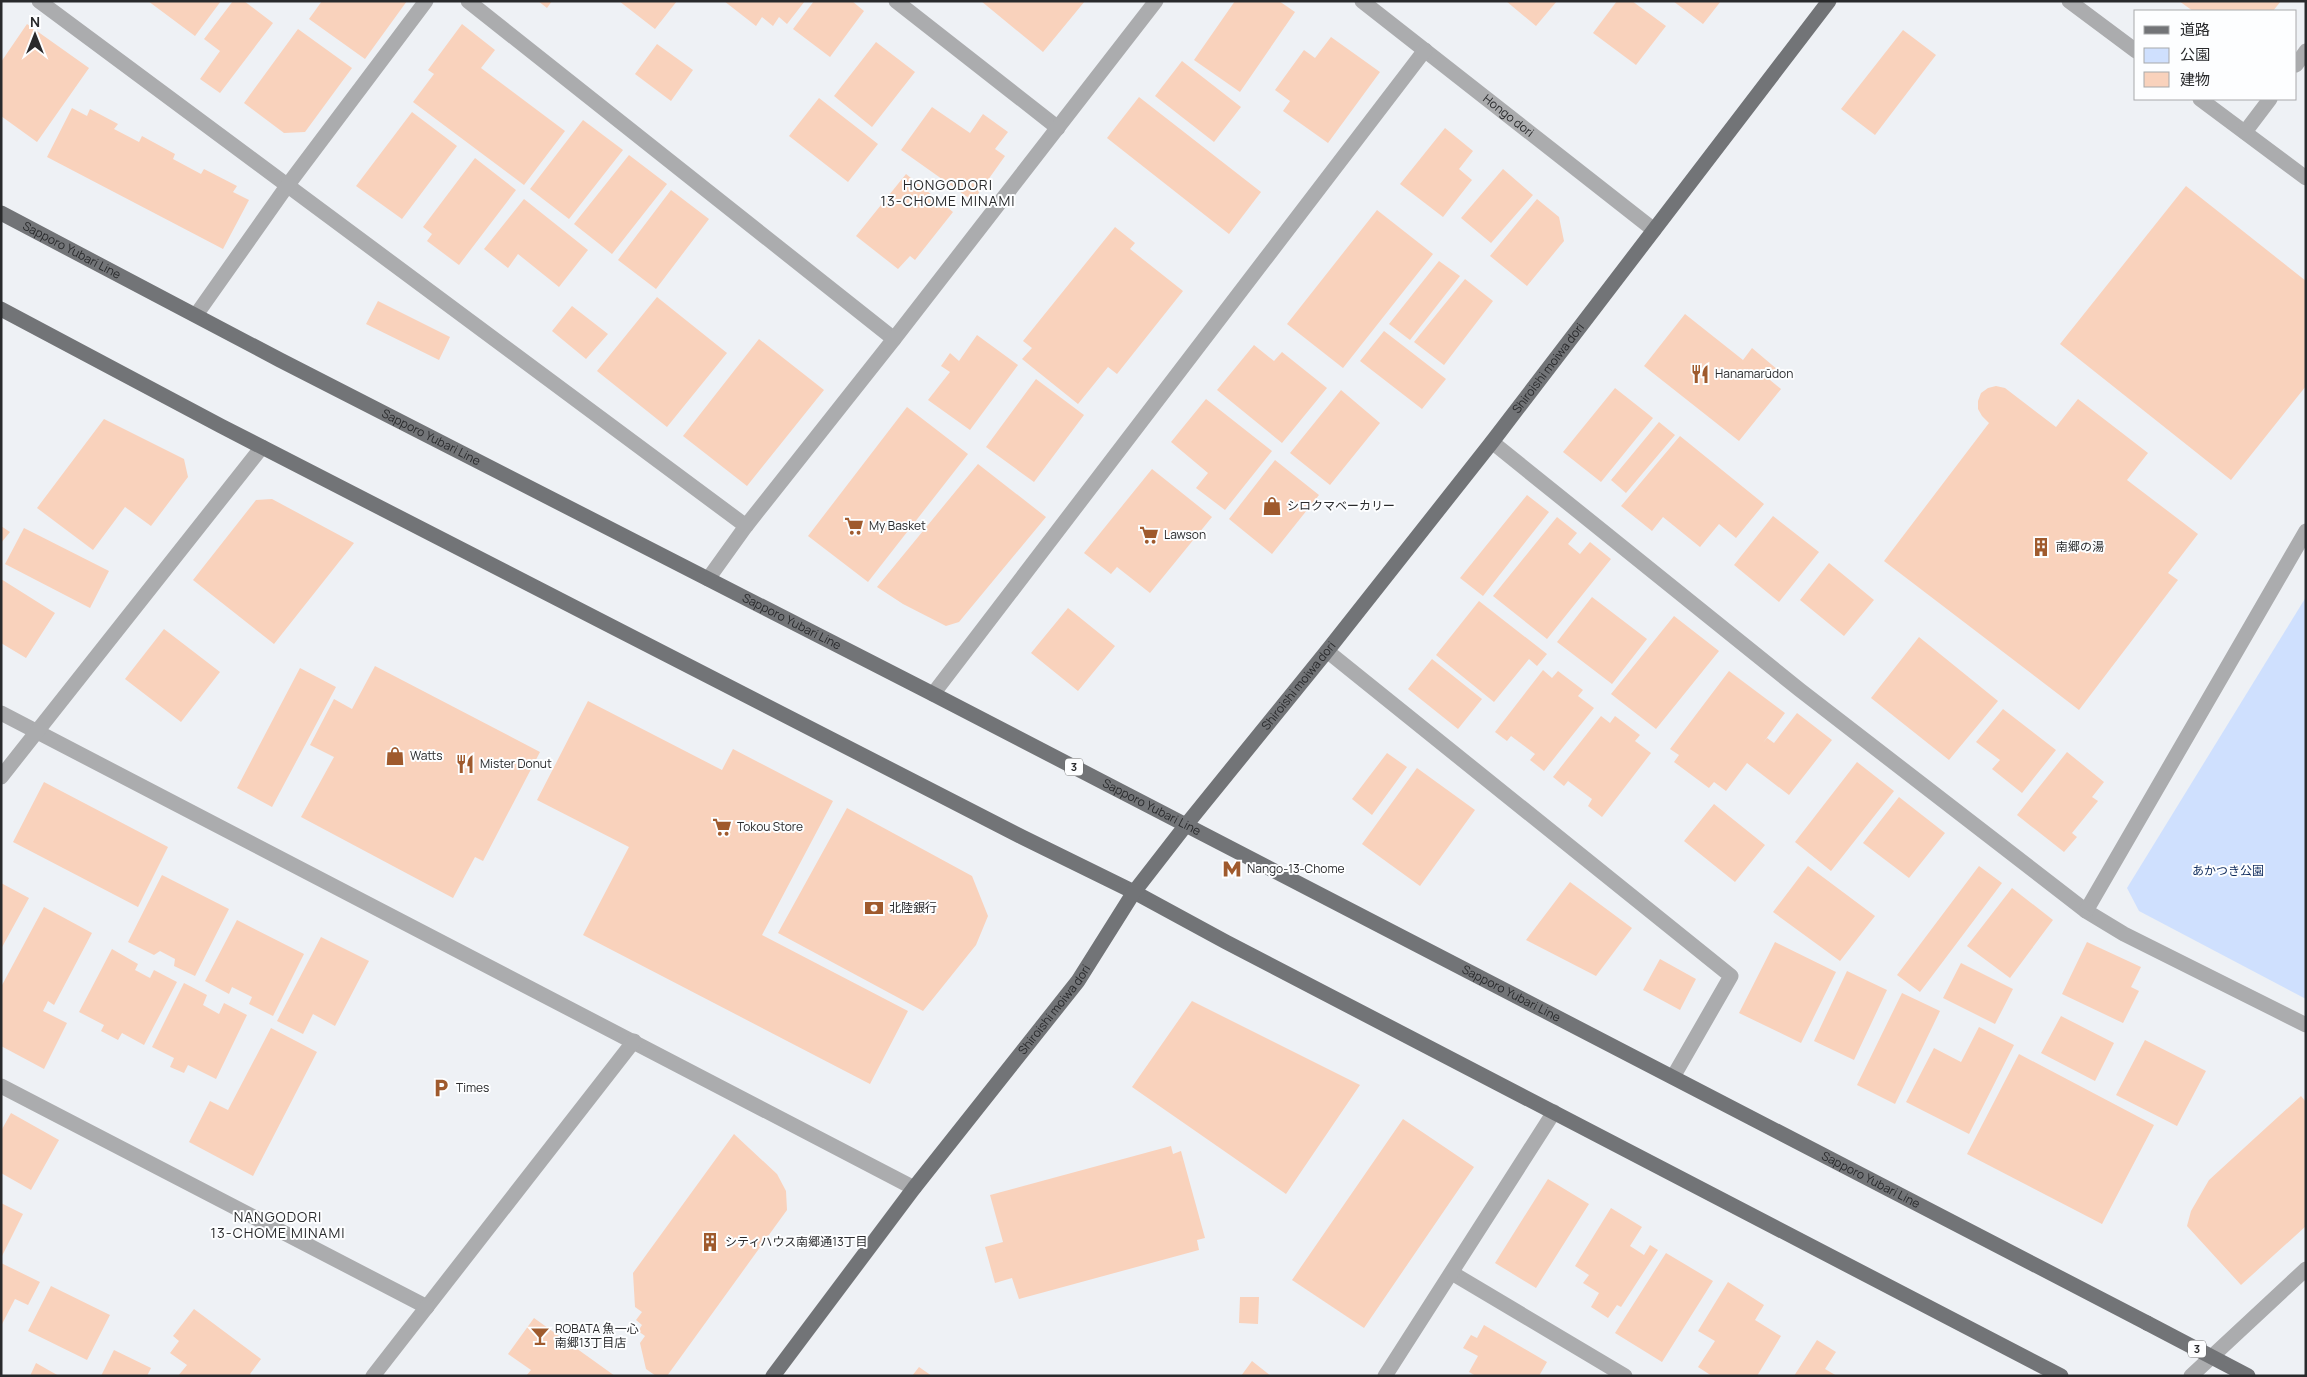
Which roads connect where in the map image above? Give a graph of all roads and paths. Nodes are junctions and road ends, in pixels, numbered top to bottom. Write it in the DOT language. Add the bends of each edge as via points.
graph roads {
  1 [pos="39,1"];
  2 [pos="426,1"];
  3 [pos="468,1"];
  4 [pos="896,1"];
  5 [pos="1156,1"];
  6 [pos="1362,1"];
  7 [pos="1829,1"];
  8 [pos="2069,1"];
  9 [pos="1426,50"];
  10 [pos="2134,50"];
  11 [pos="2306,51"];
  12 [pos="2297,64"];
  13 [pos="2201,100"];
  14 [pos="2269,100"];
  15 [pos="1058,128"];
  16 [pos="2245,132"];
  17 [pos="2306,178"];
  18 [pos="287,186"];
  19 [pos="1,213"];
  20 [pos="1654,230"];
  21 [pos="1,309"];
  22 [pos="196,315"];
  23 [pos="894,339"];
  24 [pos="1492,442"];
  25 [pos="262,446"];
  26 [pos="746,526"];
  27 [pos="2306,532"];
  28 [pos="708,579"];
  29 [pos="1327,651"];
  30 [pos="933,694"];
  31 [pos="1,713"];
  32 [pos="38,732"];
  33 [pos="1,778"];
  34 [pos="1186,825"];
  35 [pos="1134,892"];
  36 [pos="2086,911"];
  37 [pos="2306,1025"];
  38 [pos="634,1041"];
  39 [pos="1673,1078"];
  40 [pos="1,1086"];
  41 [pos="1554,1112"];
  42 [pos="914,1188"];
  43 [pos="2306,1269"];
  44 [pos="1452,1273"];
  45 [pos="427,1307"];
  46 [pos="373,1376"];
  47 [pos="773,1376"];
  48 [pos="1385,1376"];
  49 [pos="1625,1376"];
  50 [pos="2061,1376"];
  51 [pos="2190,1376"];
  52 [pos="2248,1376"];
  1 -- 18 [label="street"];
  2 -- 18 [label="street"];
  3 -- 23 [label="street"];
  4 -- 15 [label="street"];
  5 -- 15 [label="street"];
  6 -- 9 [label="street, Hongo dori"];
  7 -- 20 [label="main road, Shiroishi moiwa dori"];
  8 -- 10 [label="street"];
  9 -- 20 [label="street, Hongo dori"];
  9 -- 30 [label="street"];
  11 -- 12 [label="street"];
  13 -- 16 [label="street"];
  14 -- 16 [label="street"];
  15 -- 23 [label="street"];
  16 -- 17 [label="street"];
  18 -- 22 [label="street"];
  18 -- 26 [label="street"];
  19 -- 22 [label="main road, Sapporo Yubari Line / 3"];
  20 -- 24 [label="main road, Shiroishi moiwa dori"];
  21 -- 25 [label="main road"];
  22 -- 28 [label="main road, Sapporo Yubari Line / 3"];
  23 -- 26 [label="street"];
  24 -- 29 [label="main road, Shiroishi moiwa dori"];
  24 -- 36 [label="street" via="1800,690"];
  25 -- 32 [label="street"];
  25 -- 35 [label="main road"];
  26 -- 28 [label="street"];
  27 -- 36 [label="street"];
  28 -- 30 [label="main road, Sapporo Yubari Line / 3"];
  29 -- 34 [label="main road, Shiroishi moiwa dori"];
  29 -- 39 [label="street" via="1731,976"];
  30 -- 34 [label="main road, Sapporo Yubari Line / 3"];
  31 -- 32 [label="street"];
  32 -- 33 [label="street"];
  32 -- 38 [label="street"];
  34 -- 35 [label="main road, Shiroishi moiwa dori"];
  34 -- 39 [label="main road, Sapporo Yubari Line / 3"];
  35 -- 41 [label="main road"];
  35 -- 42 [label="main road, Shiroishi moiwa dori" via="1078,981"];
  36 -- 37 [label="street" via="2124,934"];
  38 -- 42 [label="street"];
  38 -- 45 [label="street"];
  39 -- 52 [label="main road, Sapporo Yubari Line / 3, bridge"];
  40 -- 45 [label="street"];
  41 -- 44 [label="street"];
  41 -- 50 [label="main road"];
  42 -- 47 [label="main road, Shiroishi moiwa dori"];
  43 -- 51 [label="street"];
  44 -- 48 [label="street"];
  44 -- 49 [label="street"];
  45 -- 46 [label="street"];
}
